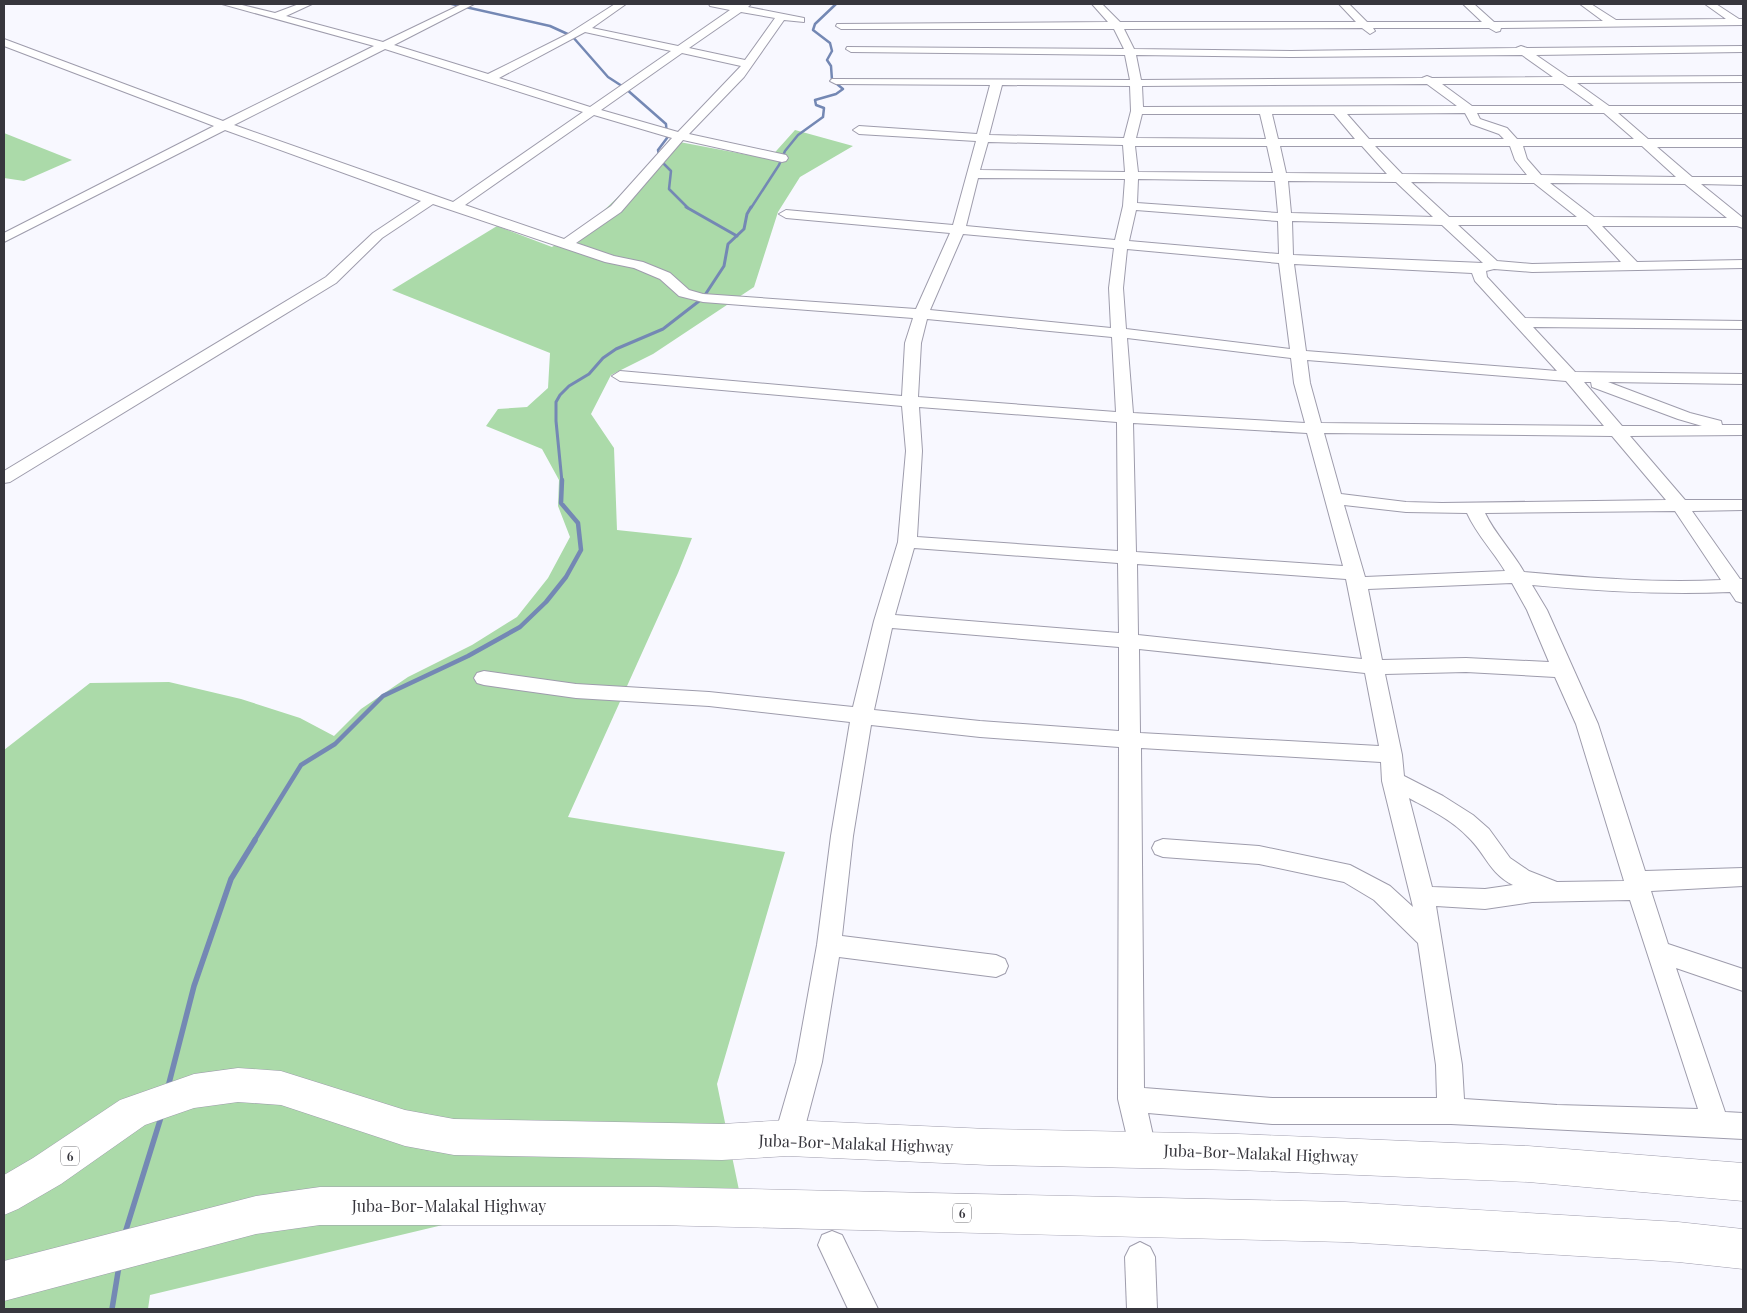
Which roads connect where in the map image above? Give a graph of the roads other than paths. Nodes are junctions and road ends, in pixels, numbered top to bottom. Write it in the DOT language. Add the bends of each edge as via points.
graph roads {
  1 [pos="227,4"];
  2 [pos="308,4"];
  3 [pos="469,4"];
  4 [pos="621,4"];
  5 [pos="714,4"];
  6 [pos="1097,4"];
  7 [pos="1344,4"];
  8 [pos="1468,4"];
  9 [pos="1584,4"];
  10 [pos="1710,4"];
  11 [pos="743,6"];
  12 [pos="781,16"];
  13 [pos="275,17"];
  14 [pos="800,20"];
  15 [pos="1741,23"];
  16 [pos="1614,24"];
  17 [pos="1363,25"];
  18 [pos="1492,25"];
  19 [pos="841,26"];
  20 [pos="1118,27"];
  21 [pos="584,29"];
  22 [pos="4,42"];
  23 [pos="387,46"];
  24 [pos="680,49"];
  25 [pos="851,49"];
  26 [pos="1743,49"];
  27 [pos="1653,50"];
  28 [pos="1130,51"];
  29 [pos="1524,51"];
  30 [pos="1396,53"];
  31 [pos="1668,60"];
  32 [pos="748,64"];
  33 [pos="1682,70"];
  34 [pos="490,78"];
  35 [pos="1743,79"];
  36 [pos="1563,80"];
  37 [pos="1699,80"];
  38 [pos="836,81"];
  39 [pos="1430,81"];
  40 [pos="997,82"];
  41 [pos="1136,83"];
  42 [pos="1743,108"];
  43 [pos="1265,110"];
  44 [pos="1470,110"];
  45 [pos="592,111"];
  46 [pos="1137,111"];
  47 [pos="1338,111"];
  48 [pos="1609,111"];
  49 [pos="225,126"];
  50 [pos="859,130"];
  51 [pos="680,136"];
  52 [pos="982,138"];
  53 [pos="1364,141"];
  54 [pos="1129,142"];
  55 [pos="1272,142"];
  56 [pos="1514,142"];
  57 [pos="1743,143"];
  58 [pos="1648,144"];
  59 [pos="782,158"];
  60 [pos="973,174"];
  61 [pos="1132,176"];
  62 [pos="1281,178"];
  63 [pos="1404,180"];
  64 [pos="1539,181"];
  65 [pos="1689,181"];
  66 [pos="1743,181"];
  67 [pos="431,200"];
  68 [pos="455,206"];
  69 [pos="1130,206"];
  70 [pos="786,214"];
  71 [pos="1285,217"];
  72 [pos="1447,221"];
  73 [pos="1590,221"];
  74 [pos="1742,223"];
  75 [pos="959,228"];
  76 [pos="4,238"];
  77 [pos="566,244"];
  78 [pos="1121,245"];
  79 [pos="1286,259"];
  80 [pos="1743,264"];
  81 [pos="1633,266"];
  82 [pos="1486,267"];
  83 [pos="921,314"];
  84 [pos="1522,322"];
  85 [pos="1743,325"];
  86 [pos="1120,333"];
  87 [pos="1298,356"];
  88 [pos="620,376"];
  89 [pos="1571,377"];
  90 [pos="1743,379"];
  91 [pos="910,402"];
  92 [pos="1125,418"];
  93 [pos="1314,428"];
  94 [pos="1742,431"];
  95 [pos="1618,432"];
  96 [pos="4,478"];
  97 [pos="1333,498"];
  98 [pos="1743,505"];
  99 [pos="1680,506"];
  100 [pos="1473,507"];
  101 [pos="907,542"];
  102 [pos="1127,557"];
  103 [pos="1516,576"];
  104 [pos="1355,578"];
  105 [pos="1741,588"];
  106 [pos="884,621"];
  107 [pos="1129,641"];
  108 [pos="1372,667"];
  109 [pos="1562,670"];
  110 [pos="484,678"];
  111 [pos="862,715"];
  112 [pos="1130,740"];
  113 [pos="1391,755"];
  114 [pos="1393,781"];
  115 [pos="1163,848"];
  116 [pos="1743,877"];
  117 [pos="1639,886"];
  118 [pos="1564,893"];
  119 [pos="1423,896"];
  120 [pos="1429,938"];
  121 [pos="829,945"];
  122 [pos="1658,950"];
  123 [pos="996,966"];
  124 [pos="1743,980"];
  125 [pos="1131,1099"];
  126 [pos="1451,1111"];
  127 [pos="1716,1124"];
  128 [pos="1743,1126"];
  129 [pos="788,1138"];
  130 [pos="1142,1149"];
  131 [pos="1743,1182"];
  132 [pos="4,1196"];
  133 [pos="832,1245"];
  134 [pos="1743,1249"];
  135 [pos="1140,1257"];
  136 [pos="4,1281"];
  137 [pos="863,1309"];
  138 [pos="1142,1309"];
  1 -- 13 [label="street"];
  2 -- 13 [label="street"];
  3 -- 23 [label="street"];
  4 -- 21 [label="street"];
  5 -- 11 [label="street"];
  6 -- 20 [label="street"];
  7 -- 17 [label="street"];
  8 -- 18 [label="street"];
  9 -- 16 [label="street"];
  10 -- 15 [label="street"];
  11 -- 12 [label="street"];
  11 -- 24 [label="street"];
  12 -- 14 [label="street"];
  12 -- 32 [label="street"];
  13 -- 23 [label="street"];
  15 -- 16 [label="street"];
  16 -- 18 [label="street"];
  16 -- 27 [label="street"];
  17 -- 18 [label="street"];
  17 -- 20 [label="street"];
  17 -- 30 [label="street"];
  18 -- 29 [label="street"];
  19 -- 20 [label="street"];
  20 -- 28 [label="street"];
  21 -- 24 [label="street"];
  21 -- 34 [label="street"];
  22 -- 49 [label="street"];
  23 -- 34 [label="street"];
  23 -- 49 [label="street"];
  24 -- 32 [label="street"];
  24 -- 45 [label="street"];
  25 -- 28 [label="street"];
  26 -- 27 [label="street"];
  27 -- 29 [label="street"];
  27 -- 31 [label="street"];
  28 -- 30 [label="street"];
  28 -- 41 [label="street"];
  29 -- 30 [label="street"];
  29 -- 36 [label="street"];
  30 -- 39 [label="street"];
  32 -- 51 [label="street"];
  33 -- 37 [label="street"];
  34 -- 45 [label="street"];
  35 -- 37 [label="street"];
  36 -- 37 [label="street"];
  36 -- 39 [label="street"];
  36 -- 48 [label="street"];
  37 -- 42 [label="street"];
  38 -- 40 [label="street"];
  39 -- 41 [label="street"];
  39 -- 44 [label="street"];
  40 -- 41 [label="street"];
  40 -- 52 [label="street"];
  41 -- 46 [label="street"];
  42 -- 48 [label="street"];
  43 -- 46 [label="street"];
  43 -- 47 [label="street"];
  43 -- 55 [label="street"];
  44 -- 47 [label="street"];
  44 -- 48 [label="street"];
  44 -- 56 [label="street" via="1475,121 1502,131"];
  45 -- 51 [label="street"];
  45 -- 68 [label="street"];
  46 -- 54 [label="street"];
  47 -- 53 [label="street"];
  48 -- 58 [label="street"];
  49 -- 67 [label="street"];
  49 -- 76 [label="street"];
  50 -- 52 [label="street"];
  51 -- 59 [label="street"];
  51 -- 77 [label="street" via="616,209"];
  52 -- 54 [label="street"];
  52 -- 60 [label="street"];
  53 -- 55 [label="street"];
  53 -- 56 [label="street"];
  53 -- 63 [label="street"];
  54 -- 55 [label="street"];
  54 -- 61 [label="street"];
  55 -- 62 [label="street"];
  56 -- 58 [label="street"];
  56 -- 64 [label="street" via="1520,160"];
  57 -- 58 [label="street"];
  58 -- 65 [label="street"];
  60 -- 61 [label="street"];
  60 -- 75 [label="street"];
  61 -- 62 [label="street"];
  61 -- 69 [label="street"];
  62 -- 63 [label="street"];
  62 -- 71 [label="street"];
  63 -- 64 [label="street"];
  63 -- 72 [label="street"];
  64 -- 65 [label="street"];
  64 -- 73 [label="street"];
  65 -- 66 [label="street"];
  65 -- 74 [label="street"];
  67 -- 68 [label="street"];
  67 -- 96 [label="street" via="391,223 349,258 331,280"];
  68 -- 77 [label="street"];
  69 -- 71 [label="street"];
  69 -- 78 [label="street"];
  70 -- 75 [label="street"];
  71 -- 72 [label="street"];
  71 -- 79 [label="street"];
  72 -- 73 [label="street"];
  72 -- 82 [label="street"];
  73 -- 74 [label="street"];
  73 -- 81 [label="street"];
  75 -- 78 [label="street"];
  75 -- 83 [label="street"];
  77 -- 83 [label="street" via="665,276 684,293 703,298"];
  78 -- 79 [label="street"];
  78 -- 86 [label="street" via="1116,288"];
  79 -- 82 [label="street"];
  79 -- 87 [label="street"];
  80 -- 81 [label="street"];
  81 -- 82 [label="street"];
  82 -- 84 [label="street" via="1480,278"];
  83 -- 86 [label="street"];
  83 -- 91 [label="street" via="913,343"];
  84 -- 85 [label="street"];
  84 -- 89 [label="street"];
  86 -- 87 [label="street"];
  86 -- 92 [label="street"];
  87 -- 89 [label="street"];
  87 -- 93 [label="street"];
  88 -- 91 [label="street"];
  89 -- 90 [label="street"];
  89 -- 94 [label="street" via="1616,389 1684,416"];
  89 -- 95 [label="street"];
  91 -- 92 [label="street"];
  91 -- 101 [label="street" via="914,451"];
  92 -- 93 [label="street"];
  92 -- 102 [label="street"];
  93 -- 95 [label="street"];
  93 -- 97 [label="street"];
  94 -- 95 [label="street"];
  95 -- 99 [label="street"];
  97 -- 100 [label="street" via="1406,507"];
  97 -- 104 [label="street"];
  98 -- 99 [label="street"];
  99 -- 100 [label="street"];
  99 -- 105 [label="street"];
  100 -- 103 [label="street" via="1483,528"];
  101 -- 102 [label="street"];
  101 -- 106 [label="street"];
  102 -- 104 [label="street"];
  102 -- 107 [label="street"];
  103 -- 104 [label="street"];
  103 -- 105 [label="street" via="1603,585"];
  103 -- 109 [label="street" via="1537,610"];
  104 -- 108 [label="street"];
  106 -- 107 [label="street"];
  106 -- 111 [label="street"];
  107 -- 108 [label="street"];
  107 -- 112 [label="street"];
  108 -- 109 [label="street"];
  108 -- 113 [label="street"];
  109 -- 117 [label="street" via="1588,724"];
  110 -- 111 [label="street" via="576,691 709,698"];
  111 -- 112 [label="street" via="980,729"];
  111 -- 121 [label="street" via="842,836"];
  112 -- 113 [label="street"];
  112 -- 125 [label="street"];
  113 -- 114 [label="street"];
  114 -- 118 [label="street" via="1442,806 1473,828 1487,840 1498,861 1508,871"];
  114 -- 119 [label="street"];
  115 -- 120 [label="street" via="1259,855 1350,874 1382,893"];
  116 -- 117 [label="street"];
  117 -- 118 [label="street"];
  117 -- 122 [label="street"];
  118 -- 119 [label="street" via="1532,892 1485,899"];
  119 -- 120 [label="street"];
  120 -- 126 [label="street" via="1449,1065"];
  121 -- 123 [label="street"];
  121 -- 129 [label="street" via="809,1062"];
  122 -- 124 [label="street"];
  122 -- 127 [label="street"];
  125 -- 126 [label="street" via="1272,1111"];
  125 -- 130 [label="street"];
  126 -- 127 [label="street"];
  127 -- 128 [label="street"];
  129 -- 130 [label="highway, Juba-Bor-Malakal Highway / 6" via="988,1147"];
  129 -- 132 [label="highway, Juba-Bor-Malakal Highway / 6" via="722,1142 454,1137 405,1128 281,1088 238,1085 194,1091 133,1112 47,1171"];
  130 -- 131 [label="highway, Juba-Bor-Malakal Highway / 6" via="1528,1164"];
  133 -- 137 [label="street"];
  134 -- 136 [label="highway, Juba-Bor-Malakal Highway / 6" via="1678,1242 1346,1222 647,1206 320,1206 256,1215"];
  135 -- 138 [label="street"];
}
